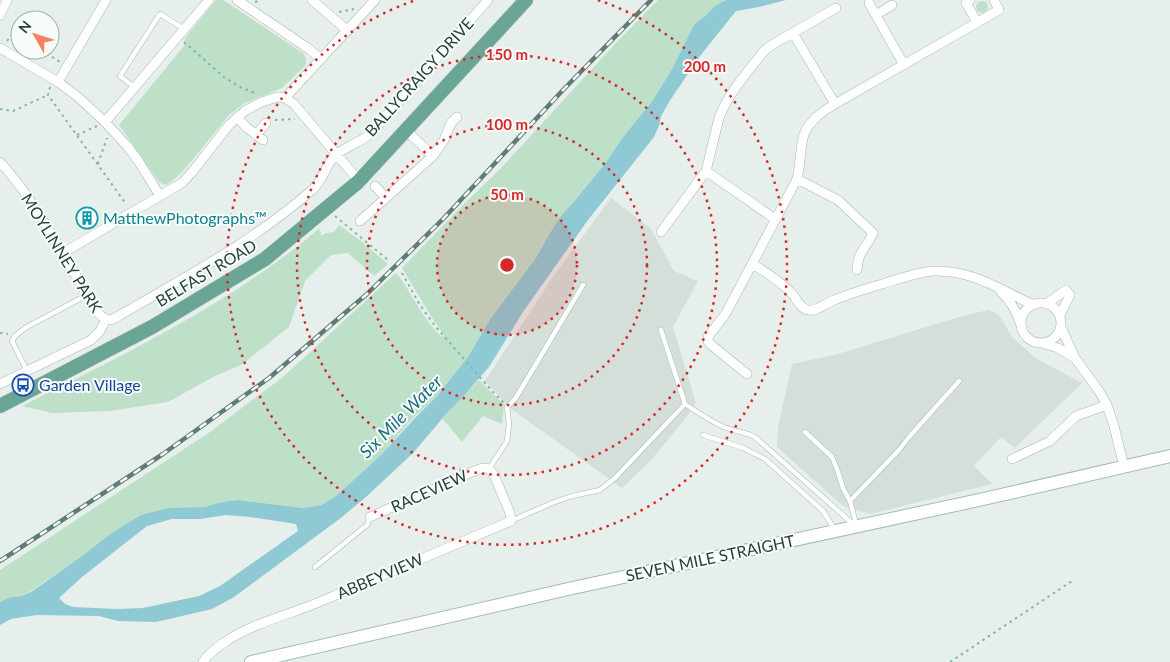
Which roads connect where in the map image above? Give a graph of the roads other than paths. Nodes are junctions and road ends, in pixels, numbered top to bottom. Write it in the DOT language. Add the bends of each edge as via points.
graph roads {
  1 [pos="106,0"];
  2 [pos="209,0"];
  3 [pos="237,0"];
  4 [pos="312,0"];
  5 [pos="375,0"];
  6 [pos="488,0"];
  7 [pos="526,0"];
  8 [pos="970,0"];
  9 [pos="994,0"];
  10 [pos="4,1"];
  11 [pos="869,4"];
  12 [pos="892,5"];
  13 [pos="836,8"];
  14 [pos="0,15"];
  15 [pos="876,15"];
  16 [pos="977,22"];
  17 [pos="184,29"];
  18 [pos="348,31"];
  19 [pos="793,33"];
  20 [pos="0,48"];
  21 [pos="321,59"];
  22 [pos="904,65"];
  23 [pos="55,80"];
  24 [pos="134,87"];
  25 [pos="285,98"];
  26 [pos="835,104"];
  27 [pos="238,117"];
  28 [pos="456,117"];
  29 [pos="266,123"];
  30 [pos="108,125"];
  31 [pos="406,130"];
  32 [pos="336,155"];
  33 [pos="432,156"];
  34 [pos="0,162"];
  35 [pos="706,171"];
  36 [pos="797,179"];
  37 [pos="358,182"];
  38 [pos="375,186"];
  39 [pos="160,196"];
  40 [pos="386,198"];
  41 [pos="775,219"];
  42 [pos="360,221"];
  43 [pos="661,232"];
  44 [pos="63,253"];
  45 [pos="752,264"];
  46 [pos="857,270"];
  47 [pos="583,285"];
  48 [pos="995,286"];
  49 [pos="87,294"];
  50 [pos="1046,304"];
  51 [pos="1034,305"];
  52 [pos="1060,315"];
  53 [pos="106,319"];
  54 [pos="1022,325"];
  55 [pos="1061,327"];
  56 [pos="661,330"];
  57 [pos="1042,343"];
  58 [pos="1075,358"];
  59 [pos="27,371"];
  60 [pos="747,374"];
  61 [pos="959,382"];
  62 [pos="0,384"];
  63 [pos="685,404"];
  64 [pos="1106,405"];
  65 [pos="0,406"];
  66 [pos="805,432"];
  67 [pos="702,435"];
  68 [pos="1170,456"];
  69 [pos="1012,459"];
  70 [pos="1124,467"];
  71 [pos="489,469"];
  72 [pos="850,501"];
  73 [pos="370,517"];
  74 [pos="511,521"];
  75 [pos="856,526"];
  76 [pos="836,531"];
  77 [pos="315,567"];
  78 [pos="203,662"];
  79 [pos="251,662"];
  1 -- 23 [label="street" via="67,66"];
  2 -- 17 [label="street"];
  3 -- 21 [label="street"];
  4 -- 18 [label="street"];
  5 -- 18 [label="street"];
  6 -- 32 [label="street, BALLYCRAIGY DRIVE" via="371,132"];
  7 -- 31 [label="main road, BELFAST ROAD"];
  8 -- 16 [label="street" via="966,3"];
  9 -- 16 [label="street" via="999,10"];
  10 -- 14 [label="street"];
  11 -- 15 [label="street"];
  12 -- 15 [label="street"];
  13 -- 19 [label="street"];
  15 -- 22 [label="street"];
  16 -- 22 [label="street"];
  17 -- 24 [label="street"];
  17 -- 24 [label="lane" via="160,14 120,76"];
  18 -- 21 [label="street"];
  19 -- 26 [label="street"];
  19 -- 35 [label="street" via="764,51 725,104"];
  20 -- 23 [label="street"];
  21 -- 25 [label="street"];
  22 -- 26 [label="street"];
  23 -- 30 [label="street"];
  24 -- 30 [label="street"];
  25 -- 27 [label="street" via="262,102"];
  25 -- 32 [label="street" via="294,104"];
  26 -- 36 [label="street" via="816,117 805,132"];
  27 -- 29 [label="street" via="260,137"];
  27 -- 39 [label="street" via="187,178"];
  28 -- 33 [label="street" via="444,126 444,140"];
  30 -- 39 [label="street" via="139,162"];
  31 -- 33 [label="street"];
  31 -- 37 [label="main road, BELFAST ROAD"];
  32 -- 37 [label="street"];
  32 -- 53 [label="street, BALLYCRAIGY DRIVE" via="315,188 263,228 113,319"];
  33 -- 40 [label="street"];
  34 -- 44 [label="street, MOYLINNEY PARK" via="22,189"];
  35 -- 41 [label="street"];
  35 -- 43 [label="street"];
  36 -- 41 [label="street"];
  36 -- 46 [label="street" via="838,200 873,232 858,259"];
  37 -- 65 [label="main road, BELFAST ROAD" via="265,259 152,327"];
  38 -- 40 [label="street"];
  39 -- 44 [label="street"];
  40 -- 42 [label="street"];
  41 -- 45 [label="street"];
  44 -- 49 [label="street, MOYLINNEY PARK"];
  45 -- 48 [label="street" via="774,277 803,308 810,310 926,272 968,275"];
  45 -- 60 [label="street" via="708,339"];
  47 -- 71 [label="lane" via="507,407 507,441"];
  48 -- 51 [label="street"];
  48 -- 54 [label="street" via="1011,303"];
  49 -- 53 [label="street, MOYLINNEY PARK" via="97,312"];
  49 -- 59 [label="lane" via="15,336 12,341"];
  50 -- 51 [label="street"];
  50 -- 52 [label="street"];
  50 -- 52 [label="street" via="1066,290 1070,295"];
  51 -- 54 [label="street" via="1024,313"];
  52 -- 55 [label="street"];
  53 -- 59 [label="street" via="91,340"];
  54 -- 57 [label="street" via="1026,336"];
  55 -- 57 [label="street" via="1054,338"];
  55 -- 58 [label="street"];
  56 -- 63 [label="lane"];
  57 -- 58 [label="street"];
  58 -- 64 [label="street"];
  59 -- 62 [label="street"];
  61 -- 72 [label="lane"];
  63 -- 74 [label="lane" via="616,478 600,490 572,496"];
  63 -- 75 [label="lane" via="711,421 760,441"];
  64 -- 69 [label="street" via="1076,416 1052,440"];
  64 -- 70 [label="street"];
  66 -- 72 [label="lane" via="832,457"];
  67 -- 76 [label="lane" via="743,448 765,460 823,511"];
  68 -- 70 [label="main road, SEVEN MILE STRAIGHT"];
  70 -- 75 [label="main road, SEVEN MILE STRAIGHT"];
  71 -- 73 [label="street, RACEVIEW" via="479,469"];
  71 -- 74 [label="street"];
  72 -- 75 [label="lane"];
  73 -- 77 [label="lane" via="367,525"];
  74 -- 78 [label="street, ABBEYVIEW" via="321,602 248,628 219,646"];
  75 -- 76 [label="main road, SEVEN MILE STRAIGHT"];
  76 -- 79 [label="main road, SEVEN MILE STRAIGHT"];
}
